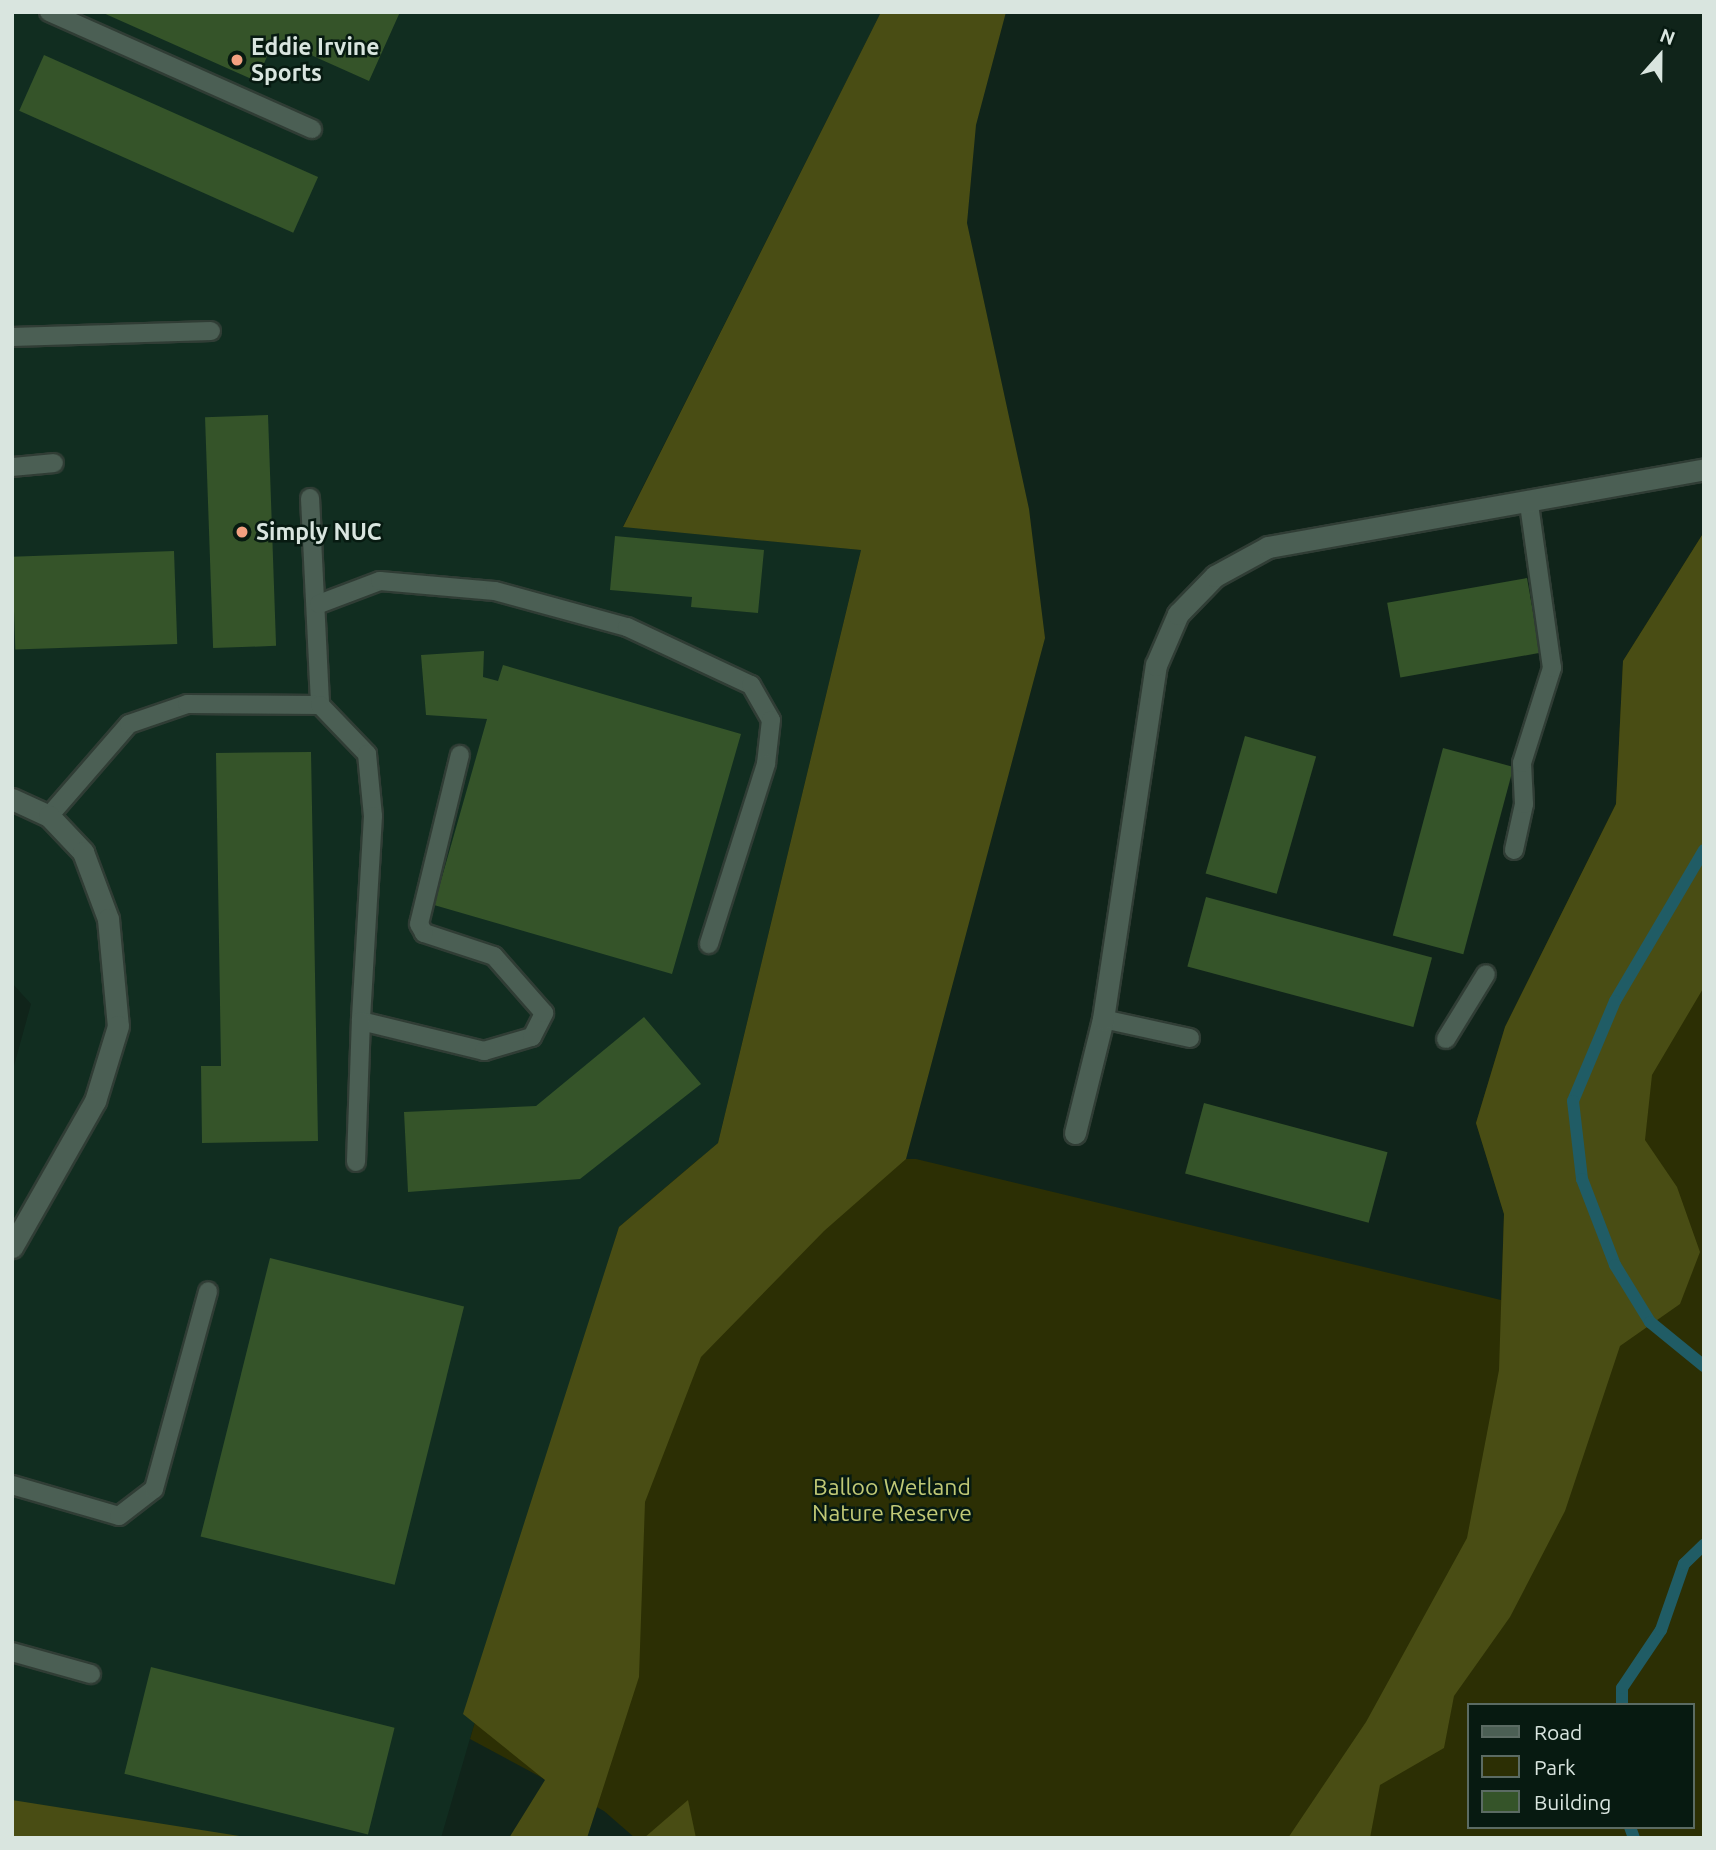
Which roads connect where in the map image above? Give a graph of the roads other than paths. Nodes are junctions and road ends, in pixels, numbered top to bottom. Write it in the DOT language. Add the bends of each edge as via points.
graph roads {
  1 [pos="49,12"];
  2 [pos="312,129"];
  3 [pos="211,331"];
  4 [pos="12,338"];
  5 [pos="54,463"];
  6 [pos="12,467"];
  7 [pos="1704,469"];
  8 [pos="310,498"];
  9 [pos="1529,504"];
  10 [pos="319,604"];
  11 [pos="320,705"];
  12 [pos="460,755"];
  13 [pos="12,799"];
  14 [pos="49,816"];
  15 [pos="1514,850"];
  16 [pos="709,944"];
  17 [pos="1486,974"];
  18 [pos="1104,1019"];
  19 [pos="361,1021"];
  20 [pos="1190,1038"];
  21 [pos="1446,1039"];
  22 [pos="1075,1133"];
  23 [pos="356,1162"];
  24 [pos="12,1247"];
  25 [pos="208,1291"];
  26 [pos="12,1485"];
  27 [pos="12,1652"];
  28 [pos="91,1674"];
  1 -- 2 [label="lane"];
  3 -- 4 [label="lane"];
  5 -- 6 [label="lane"];
  7 -- 9 [label="street"];
  8 -- 10 [label="lane"];
  9 -- 15 [label="lane" via="1552,668 1522,763 1524,804"];
  9 -- 18 [label="street" via="1268,547 1215,576 1178,614 1156,665"];
  10 -- 11 [label="lane"];
  10 -- 16 [label="lane" via="380,581 495,591 626,628 751,685 771,720 766,764"];
  11 -- 14 [label="lane" via="187,704 129,724"];
  11 -- 19 [label="lane" via="367,754 373,816"];
  12 -- 19 [label="lane" via="419,924 424,933 495,956 544,1013 532,1037 484,1051"];
  13 -- 14 [label="street"];
  14 -- 24 [label="street" via="83,852 108,919 118,1026 95,1101"];
  17 -- 21 [label="lane"];
  18 -- 20 [label="lane"];
  18 -- 22 [label="street"];
  19 -- 23 [label="lane"];
  25 -- 26 [label="lane" via="154,1489 119,1516"];
  27 -- 28 [label="lane"];
}
